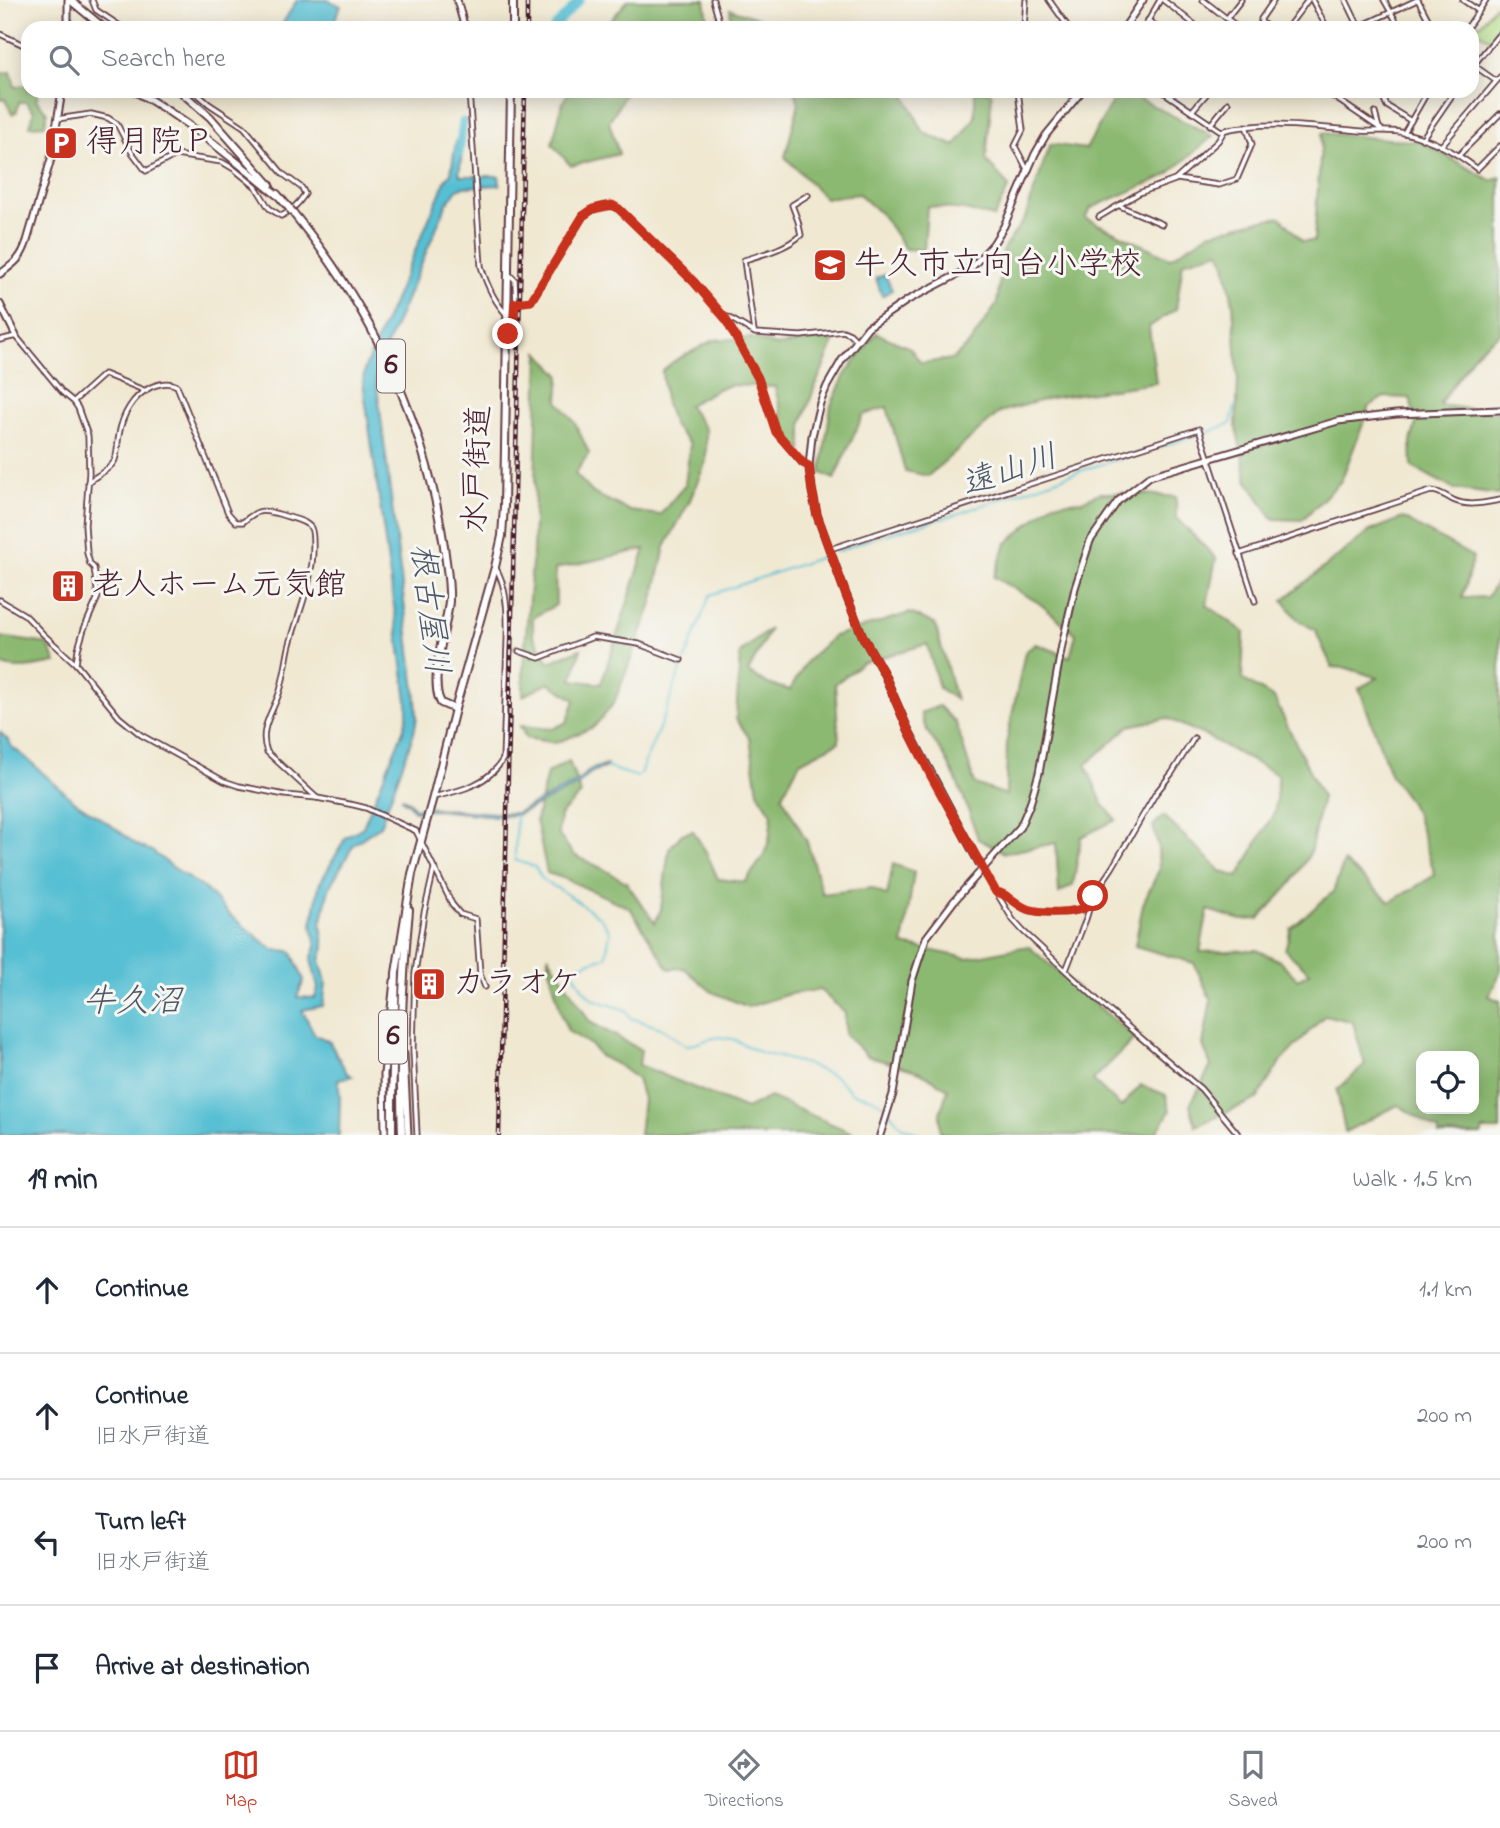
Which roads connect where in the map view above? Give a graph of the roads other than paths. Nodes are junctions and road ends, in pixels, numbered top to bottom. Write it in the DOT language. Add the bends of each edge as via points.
graph roads {
  1 [pos="69,0"];
  2 [pos="92,0"];
  3 [pos="457,0"];
  4 [pos="513,0"];
  5 [pos="713,0"];
  6 [pos="1026,0"];
  7 [pos="1049,0"];
  8 [pos="1143,0"];
  9 [pos="1162,0"];
  10 [pos="1241,0"];
  11 [pos="1274,0"];
  12 [pos="1310,0"];
  13 [pos="1346,0"];
  14 [pos="1384,0"];
  15 [pos="1418,0"];
  16 [pos="1463,0"];
  17 [pos="1486,0"];
  18 [pos="1207,1"];
  19 [pos="1479,11"];
  20 [pos="1390,12"];
  21 [pos="1227,18"];
  22 [pos="1148,20"];
  23 [pos="68,21"];
  24 [pos="95,21"];
  25 [pos="115,21"];
  26 [pos="463,21"];
  27 [pos="513,21"];
  28 [pos="719,21"];
  29 [pos="1024,21"];
  30 [pos="1064,21"];
  31 [pos="1129,21"];
  32 [pos="1190,21"];
  33 [pos="1231,21"];
  34 [pos="1261,21"];
  35 [pos="1293,21"];
  36 [pos="1321,21"];
  37 [pos="1355,21"];
  38 [pos="1372,21"];
  39 [pos="1396,21"];
  40 [pos="1423,21"];
  41 [pos="1472,21"];
  42 [pos="1500,33"];
  43 [pos="0,34"];
  44 [pos="21,44"];
  45 [pos="1479,58"];
  46 [pos="1479,68"];
  47 [pos="1498,79"];
  48 [pos="61,98"];
  49 [pos="148,98"];
  50 [pos="188,98"];
  51 [pos="202,98"];
  52 [pos="470,98"];
  53 [pos="510,98"];
  54 [pos="1019,98"];
  55 [pos="1076,98"];
  56 [pos="1173,98"];
  57 [pos="1203,98"];
  58 [pos="1335,98"];
  59 [pos="1384,98"];
  60 [pos="1424,98"];
  61 [pos="1450,98"];
  62 [pos="1228,103"];
  63 [pos="1192,111"];
  64 [pos="1376,113"];
  65 [pos="1500,114"];
  66 [pos="57,119"];
  67 [pos="1411,121"];
  68 [pos="1210,125"];
  69 [pos="1246,126"];
  70 [pos="1381,129"];
  71 [pos="1224,130"];
  72 [pos="1404,133"];
  73 [pos="1422,139"];
  74 [pos="1441,146"];
  75 [pos="1499,148"];
  76 [pos="1459,155"];
  77 [pos="1028,171"];
  78 [pos="1177,179"];
  79 [pos="277,195"];
  80 [pos="808,195"];
  81 [pos="1119,205"];
  82 [pos="1099,218"];
  83 [pos="1163,224"];
  84 [pos="0,274"];
  85 [pos="509,274"];
  86 [pos="515,303"];
  87 [pos="0,304"];
  88 [pos="508,316"];
  89 [pos="725,318"];
  90 [pos="755,333"];
  91 [pos="508,334"];
  92 [pos="16,336"];
  93 [pos="0,340"];
  94 [pos="856,340"];
  95 [pos="146,391"];
  96 [pos="74,402"];
  97 [pos="1500,410"];
  98 [pos="1209,460"];
  99 [pos="809,466"];
  100 [pos="88,482"];
  101 [pos="1500,500"];
  102 [pos="830,550"];
  103 [pos="1239,554"];
  104 [pos="495,567"];
  105 [pos="0,600"];
  106 [pos="1255,601"];
  107 [pos="519,651"];
  108 [pos="681,660"];
  109 [pos="76,664"];
  110 [pos="455,709"];
  111 [pos="1194,738"];
  112 [pos="433,797"];
  113 [pos="317,798"];
  114 [pos="421,838"];
  115 [pos="435,867"];
  116 [pos="982,869"];
  117 [pos="996,892"];
  118 [pos="1090,905"];
  119 [pos="1066,970"];
  120 [pos="400,972"];
  121 [pos="415,973"];
  122 [pos="485,987"];
  123 [pos="401,1037"];
  124 [pos="385,1135"];
  125 [pos="393,1135"];
  126 [pos="402,1135"];
  127 [pos="408,1135"];
  128 [pos="417,1135"];
  129 [pos="880,1135"];
  130 [pos="1239,1135"];
  1 -- 23 [label="street"];
  1 -- 24 [label="highway"];
  2 -- 25 [label="street" via="96,10"];
  3 -- 26 [label="street"];
  4 -- 27 [label="highway"];
  5 -- 28 [label="street"];
  6 -- 29 [label="street"];
  7 -- 30 [label="street"];
  8 -- 31 [label="street"];
  9 -- 22 [label="street"];
  9 -- 32 [label="street"];
  10 -- 21 [label="street"];
  11 -- 34 [label="street"];
  12 -- 35 [label="street"];
  12 -- 36 [label="street"];
  13 -- 37 [label="street"];
  14 -- 20 [label="street"];
  15 -- 20 [label="street"];
  15 -- 40 [label="street" via="1427,19"];
  16 -- 19 [label="street"];
  17 -- 19 [label="street"];
  18 -- 21 [label="street"];
  19 -- 41 [label="street"];
  20 -- 38 [label="street"];
  20 -- 39 [label="street"];
  21 -- 33 [label="street"];
  42 -- 45 [label="street"];
  43 -- 44 [label="street"];
  46 -- 47 [label="street"];
  47 -- 74 [label="street"];
  48 -- 66 [label="street"];
  49 -- 79 [label="highway" via="191,125"];
  50 -- 79 [label="highway" via="226,134"];
  51 -- 66 [label="street" via="244,127 283,174 302,188 299,203 277,215 256,187 222,162 176,155 146,171 117,124 108,118 90,114"];
  52 -- 88 [label="street" via="483,274"];
  53 -- 85 [label="highway, 水戸街道 / 6"];
  54 -- 77 [label="street" via="1023,130 1016,146"];
  55 -- 77 [label="street" via="1046,135"];
  56 -- 63 [label="street"];
  57 -- 63 [label="street"];
  58 -- 70 [label="street"];
  59 -- 67 [label="street" via="1387,106"];
  60 -- 67 [label="street"];
  61 -- 73 [label="street"];
  62 -- 68 [label="street"];
  63 -- 68 [label="street"];
  64 -- 70 [label="street"];
  65 -- 76 [label="street"];
  66 -- 84 [label="street" via="51,159 23,253"];
  67 -- 72 [label="street"];
  68 -- 71 [label="street"];
  69 -- 70 [label="street"];
  69 -- 71 [label="street"];
  69 -- 78 [label="street" via="1251,144 1237,179 1219,186"];
  70 -- 72 [label="street"];
  71 -- 78 [label="street"];
  72 -- 73 [label="street"];
  73 -- 74 [label="street"];
  74 -- 76 [label="street"];
  75 -- 76 [label="street" via="1477,169"];
  77 -- 94 [label="street" via="1004,226 972,267 896,307"];
  78 -- 81 [label="street"];
  79 -- 110 [label="highway, 6, bridge" via="342,278 370,324 404,397 434,492 444,546 449,598 437,690 441,703"];
  80 -- 90 [label="street" via="792,205 801,235 774,251 744,260"];
  81 -- 82 [label="street"];
  81 -- 83 [label="street"];
  85 -- 86 [label="street" via="515,280"];
  85 -- 88 [label="highway, 水戸街道 / 6"];
  86 -- 89 [label="street" via="531,301 583,216 612,205 694,282"];
  86 -- 91 [label="street" via="513,328"];
  87 -- 92 [label="street"];
  88 -- 91 [label="highway, 水戸街道 / 6"];
  89 -- 90 [label="street"];
  89 -- 99 [label="street" via="758,378 776,432"];
  90 -- 94 [label="street" via="801,336 843,331"];
  91 -- 104 [label="highway, 水戸街道 / 6" via="504,506"];
  92 -- 93 [label="street"];
  92 -- 96 [label="street"];
  94 -- 99 [label="street" via="820,403"];
  95 -- 96 [label="street" via="104,374"];
  95 -- 100 [label="street" via="125,414 113,464"];
  95 -- 113 [label="street" via="164,383 177,386 228,513 236,522 267,511 302,521 312,530 308,590 264,732 267,752"];
  96 -- 100 [label="street" via="88,436"];
  97 -- 98 [label="street" via="1338,421"];
  98 -- 102 [label="street" via="1199,429"];
  98 -- 103 [label="street"];
  98 -- 116 [label="street" via="1150,476 1118,501 1090,541 1075,588 1030,804 1020,828"];
  99 -- 102 [label="street" via="817,515"];
  100 -- 109 [label="street" via="87,552 98,597"];
  101 -- 103 [label="street" via="1472,505 1431,491"];
  102 -- 116 [label="street" via="863,637"];
  103 -- 106 [label="street"];
  104 -- 110 [label="highway, 水戸街道 / 6"];
  104 -- 112 [label="street" via="507,611 503,759 478,783"];
  105 -- 109 [label="street" via="25,615"];
  107 -- 108 [label="street" via="539,658 593,637 652,648"];
  109 -- 113 [label="street" via="119,717 141,735 224,781"];
  110 -- 112 [label="highway, 水戸街道 / 6"];
  111 -- 118 [label="street"];
  112 -- 114 [label="highway, 水戸街道 / 6"];
  113 -- 114 [label="street" via="366,808 416,831"];
  114 -- 115 [label="street"];
  114 -- 120 [label="highway, 水戸街道 / 6"];
  115 -- 121 [label="street"];
  115 -- 122 [label="street" via="460,915 476,919"];
  116 -- 117 [label="street"];
  116 -- 129 [label="street" via="926,938 912,981 893,1094"];
  117 -- 118 [label="street" via="1029,910 1075,911"];
  117 -- 119 [label="street" via="1013,920"];
  118 -- 119 [label="street"];
  119 -- 130 [label="street" via="1201,1088"];
  120 -- 121 [label="street"];
  120 -- 123 [label="highway, 水戸街道 / 6"];
  120 -- 124 [label="street" via="392,987 384,1074"];
  120 -- 125 [label="highway, 水戸街道 / 6"];
  121 -- 128 [label="street"];
  123 -- 126 [label="highway, 水戸街道 / 6"];
  123 -- 127 [label="street"];
}
